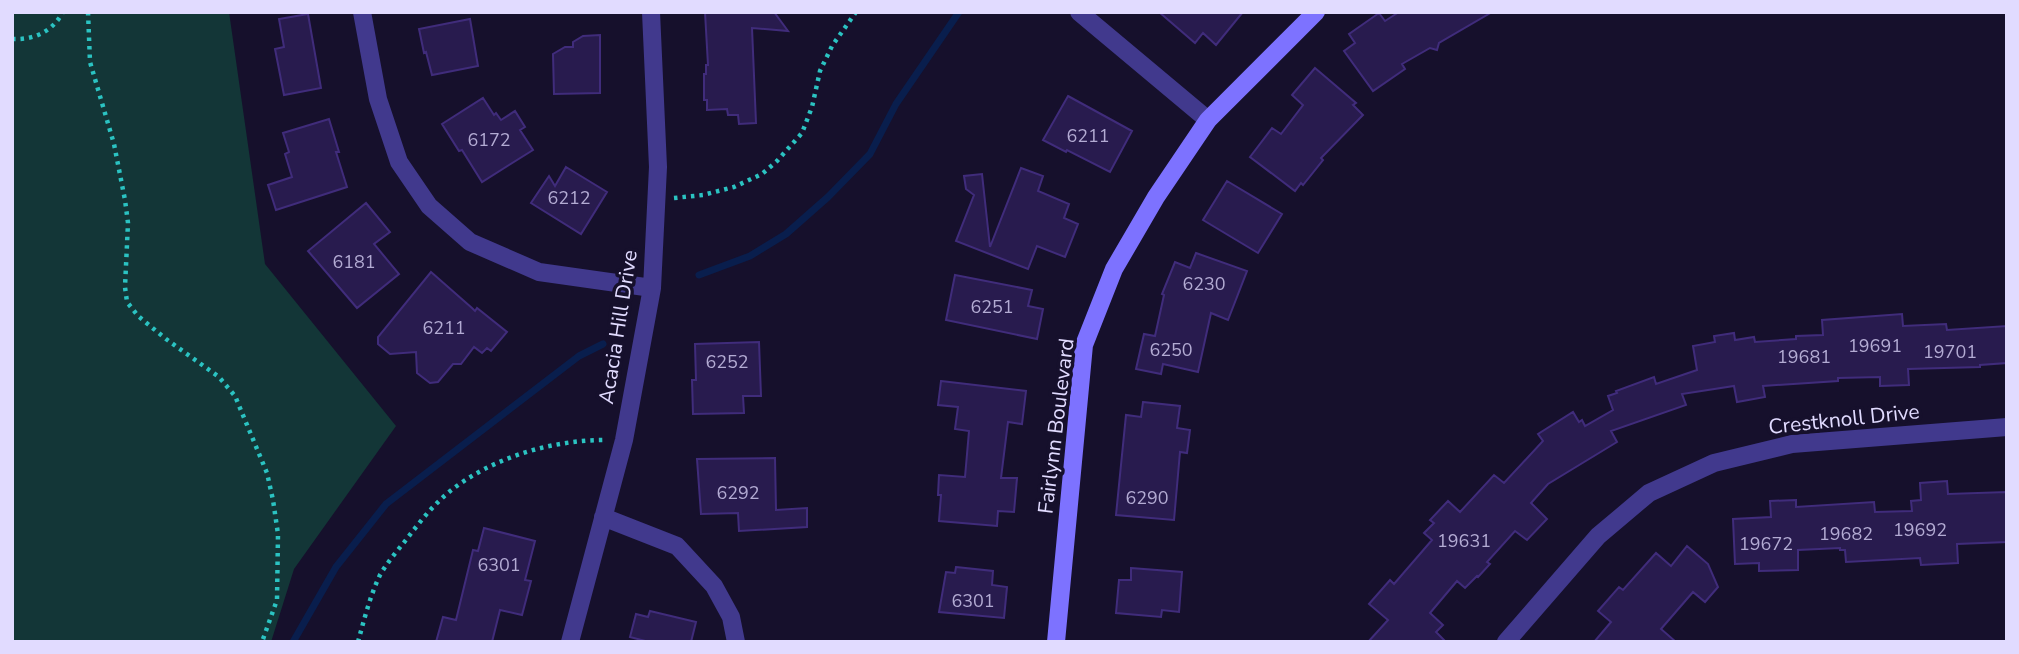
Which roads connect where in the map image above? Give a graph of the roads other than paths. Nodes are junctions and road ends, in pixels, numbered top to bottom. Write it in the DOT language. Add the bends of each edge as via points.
graph roads {
  1 [pos="362,12"];
  2 [pos="651,12"];
  3 [pos="1079,12"];
  4 [pos="1316,12"];
  5 [pos="1208,120"];
  6 [pos="652,288"];
  7 [pos="2007,427"];
  8 [pos="603,517"];
  9 [pos="570,642"];
  10 [pos="736,642"];
  11 [pos="1056,642"];
  12 [pos="1506,642"];
  1 -- 6 [label="street" via="378,99 399,162 429,206 470,243 539,272"];
  2 -- 6 [label="street, Acacia Hill Drive" via="658,167"];
  3 -- 5 [label="street"];
  4 -- 5 [label="street, Fairlynn Boulevard"];
  5 -- 11 [label="street, Fairlynn Boulevard" via="1114,269 1084,345"];
  6 -- 8 [label="street, Acacia Hill Drive" via="624,440"];
  7 -- 12 [label="street, Crestknoll Drive" via="1792,444 1714,463 1648,493 1598,536"];
  8 -- 9 [label="street, Acacia Hill Drive"];
  8 -- 10 [label="street" via="677,546 714,586 731,617"];
}
